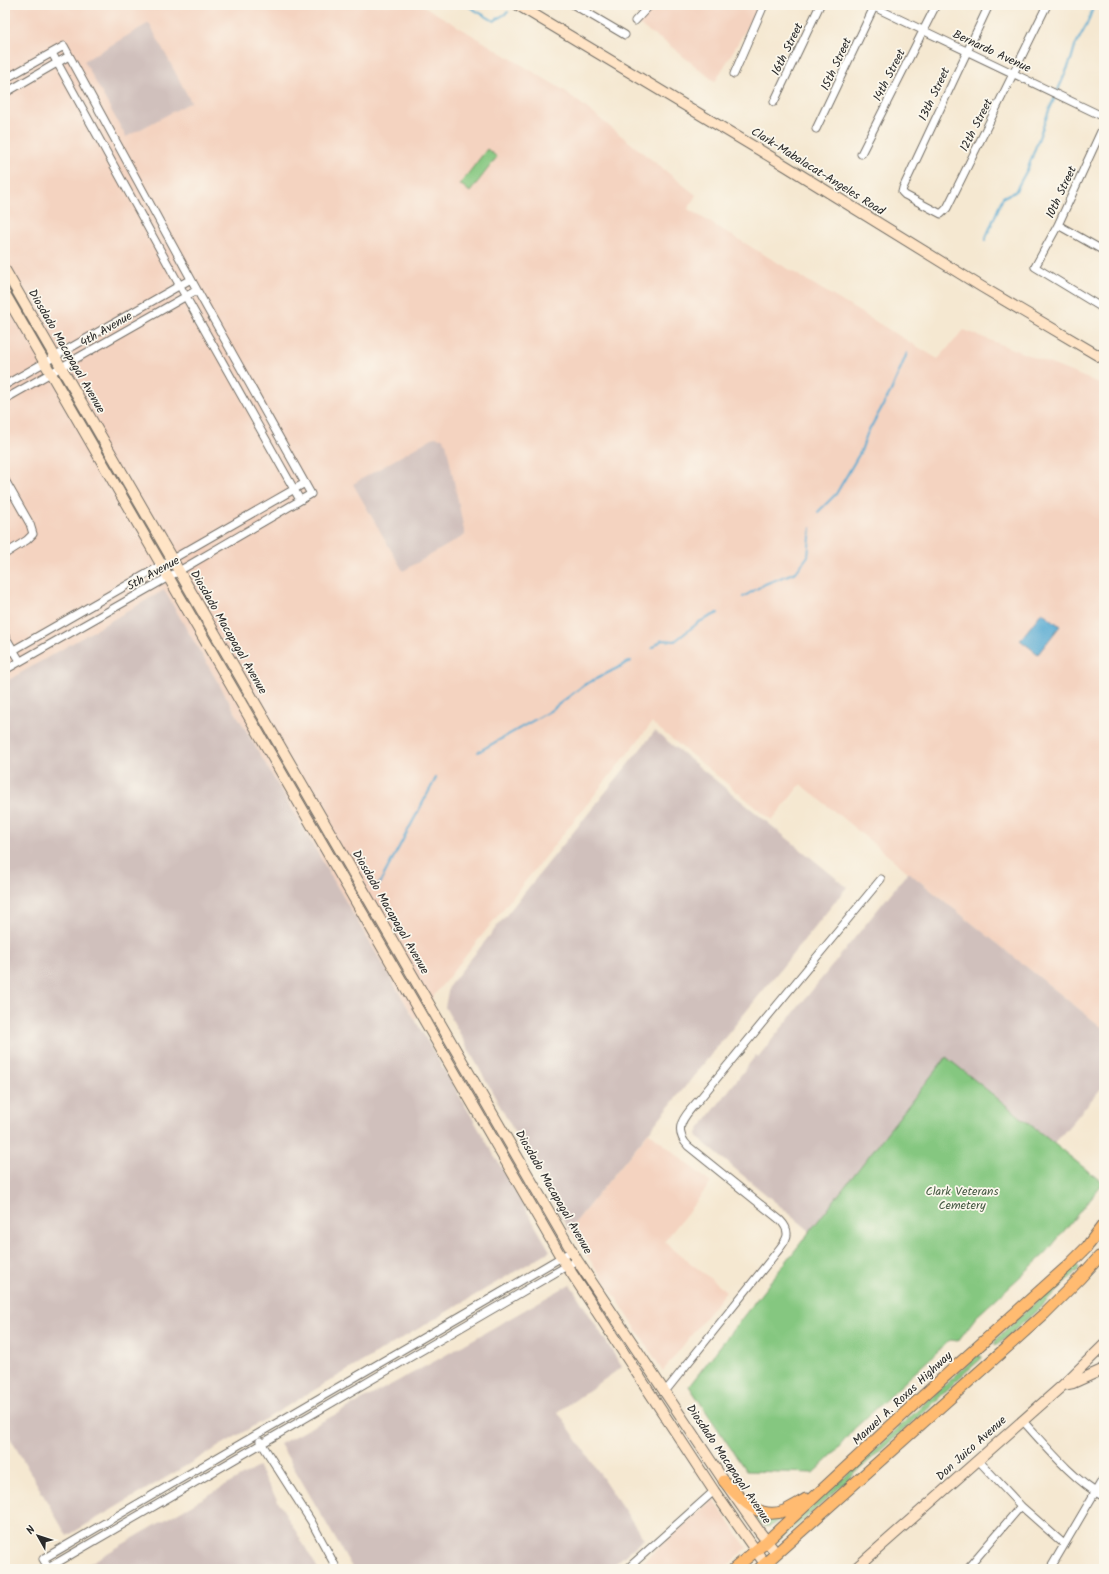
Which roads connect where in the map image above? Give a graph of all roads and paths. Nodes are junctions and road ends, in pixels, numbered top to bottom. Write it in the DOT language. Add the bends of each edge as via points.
graph roads {
  1 [pos="518,5"];
  2 [pos="574,5"];
  3 [pos="650,5"];
  4 [pos="820,5"];
  5 [pos="936,5"];
  6 [pos="989,5"];
  7 [pos="1047,5"];
  8 [pos="761,6"];
  9 [pos="872,6"];
  10 [pos="636,21"];
  11 [pos="924,30"];
  12 [pos="625,36"];
  13 [pos="967,51"];
  14 [pos="52,53"];
  15 [pos="69,56"];
  16 [pos="58,63"];
  17 [pos="734,74"];
  18 [pos="1015,74"];
  19 [pos="5,79"];
  20 [pos="5,93"];
  21 [pos="774,102"];
  22 [pos="1104,117"];
  23 [pos="1104,125"];
  24 [pos="816,129"];
  25 [pos="861,154"];
  26 [pos="903,194"];
  27 [pos="1058,225"];
  28 [pos="1103,249"];
  29 [pos="5,270"];
  30 [pos="191,279"];
  31 [pos="180,285"];
  32 [pos="197,290"];
  33 [pos="5,294"];
  34 [pos="186,297"];
  35 [pos="1104,309"];
  36 [pos="55,357"];
  37 [pos="1104,359"];
  38 [pos="44,363"];
  39 [pos="61,368"];
  40 [pos="51,374"];
  41 [pos="5,385"];
  42 [pos="5,399"];
  43 [pos="5,480"];
  44 [pos="305,483"];
  45 [pos="294,489"];
  46 [pos="300,500"];
  47 [pos="5,554"];
  48 [pos="172,559"];
  49 [pos="162,565"];
  50 [pos="179,571"];
  51 [pos="169,577"];
  52 [pos="5,636"];
  53 [pos="13,650"];
  54 [pos="5,655"];
  55 [pos="20,661"];
  56 [pos="5,670"];
  57 [pos="300,780"];
  58 [pos="289,786"];
  59 [pos="881,879"];
  60 [pos="1103,1228"];
  61 [pos="1085,1249"];
  62 [pos="575,1255"];
  63 [pos="1099,1257"];
  64 [pos="564,1261"];
  65 [pos="1104,1345"];
  66 [pos="1104,1369"];
  67 [pos="1062,1386"];
  68 [pos="664,1393"];
  69 [pos="1022,1420"];
  70 [pos="257,1435"];
  71 [pos="262,1444"];
  72 [pos="978,1460"];
  73 [pos="1104,1477"];
  74 [pos="724,1481"];
  75 [pos="714,1491"];
  76 [pos="819,1492"];
  77 [pos="1096,1492"];
  78 [pos="1104,1497"];
  79 [pos="1021,1506"];
  80 [pos="766,1542"];
  81 [pos="1064,1544"];
  82 [pos="756,1551"];
  83 [pos="53,1553"];
  84 [pos="776,1554"];
  85 [pos="60,1566"];
  86 [pos="762,1566"];
  87 [pos="49,1568"];
  88 [pos="337,1569"];
  89 [pos="626,1569"];
  90 [pos="734,1569"];
  91 [pos="855,1569"];
  92 [pos="967,1569"];
  93 [pos="1050,1569"];
  1 -- 37 [label="main road, Clark-Mabalacat-Angeles Road"];
  2 -- 12 [label="street"];
  3 -- 10 [label="street"];
  4 -- 21 [label="street, 16th Street"];
  5 -- 11 [label="street, 14th Street"];
  6 -- 13 [label="street, 13th Street"];
  7 -- 18 [label="street, 12th Street"];
  8 -- 17 [label="street"];
  9 -- 11 [label="street, Bernardo Avenue"];
  9 -- 24 [label="street, 15th Street"];
  11 -- 13 [label="street, Bernardo Avenue"];
  11 -- 25 [label="street, 14th Street"];
  13 -- 18 [label="street, Bernardo Avenue"];
  13 -- 26 [label="street, 13th Street" via="903,188"];
  14 -- 15 [label="street" via="64,46"];
  14 -- 16 [label="street"];
  14 -- 19 [label="street"];
  15 -- 16 [label="street"];
  15 -- 30 [label="street"];
  16 -- 20 [label="street"];
  16 -- 31 [label="street"];
  18 -- 22 [label="street, Bernardo Avenue"];
  18 -- 26 [label="street, 12th Street" via="946,212 938,214"];
  23 -- 27 [label="street, 10th Street"];
  27 -- 28 [label="street"];
  27 -- 35 [label="street, 10th Street" via="1035,267"];
  29 -- 36 [label="main road, Diosdado Macapagal Avenue"];
  30 -- 31 [label="street, 4th Avenue"];
  30 -- 32 [label="street"];
  31 -- 34 [label="street"];
  31 -- 36 [label="street, 4th Avenue"];
  32 -- 34 [label="street, 4th Avenue"];
  32 -- 44 [label="street"];
  33 -- 38 [label="main road, Diosdado Macapagal Avenue"];
  34 -- 39 [label="street, 4th Avenue"];
  34 -- 45 [label="street"];
  36 -- 38 [label="street, 4th Avenue"];
  36 -- 39 [label="main road, Diosdado Macapagal Avenue"];
  38 -- 40 [label="main road, Diosdado Macapagal Avenue"];
  38 -- 41 [label="street, 4th Avenue"];
  39 -- 40 [label="street, 4th Avenue"];
  39 -- 48 [label="main road, Diosdado Macapagal Avenue"];
  40 -- 42 [label="street, 4th Avenue"];
  40 -- 49 [label="main road, Diosdado Macapagal Avenue"];
  43 -- 47 [label="street" via="33,534"];
  44 -- 45 [label="street, 5th Avenue"];
  44 -- 46 [label="street, 5th Avenue" via="311,494"];
  45 -- 46 [label="street"];
  45 -- 48 [label="street, 5th Avenue"];
  46 -- 50 [label="street, 5th Avenue"];
  48 -- 49 [label="street, 5th Avenue"];
  48 -- 50 [label="main road, Diosdado Macapagal Avenue"];
  49 -- 51 [label="main road, Diosdado Macapagal Avenue"];
  49 -- 53 [label="street, 5th Avenue"];
  50 -- 51 [label="street, 5th Avenue"];
  50 -- 57 [label="main road, Diosdado Macapagal Avenue"];
  51 -- 55 [label="street, 5th Avenue"];
  51 -- 58 [label="main road, Diosdado Macapagal Avenue"];
  52 -- 53 [label="street"];
  53 -- 54 [label="street, 5th Avenue"];
  53 -- 55 [label="street"];
  55 -- 56 [label="street, 5th Avenue"];
  57 -- 58 [label="main road"];
  57 -- 62 [label="main road, Diosdado Macapagal Avenue"];
  58 -- 64 [label="main road, Diosdado Macapagal Avenue"];
  59 -- 68 [label="street" via="681,1124 681,1137 688,1146 780,1220 787,1233 784,1243"];
  60 -- 61 [label="main road, Manuel A. Roxas Highway"];
  61 -- 63 [label="main road"];
  61 -- 76 [label="main road, Manuel A. Roxas Highway"];
  62 -- 64 [label="street"];
  62 -- 64 [label="street"];
  62 -- 68 [label="main road, Diosdado Macapagal Avenue"];
  63 -- 84 [label="main road" via="1044,1314"];
  64 -- 70 [label="street"];
  64 -- 71 [label="street"];
  64 -- 75 [label="main road, Diosdado Macapagal Avenue"];
  65 -- 67 [label="main road, Don Juico Avenue"];
  66 -- 67 [label="main road"];
  67 -- 69 [label="main road, Don Juico Avenue"];
  68 -- 74 [label="main road, Diosdado Macapagal Avenue"];
  69 -- 72 [label="main road, Don Juico Avenue"];
  69 -- 77 [label="street" via="1059,1460"];
  70 -- 71 [label="street"];
  70 -- 83 [label="street"];
  71 -- 85 [label="street"];
  71 -- 88 [label="street" via="311,1521"];
  72 -- 79 [label="street"];
  72 -- 91 [label="main road, Don Juico Avenue"];
  73 -- 77 [label="street"];
  74 -- 76 [label="main road" via="746,1504 767,1513 785,1511"];
  74 -- 80 [label="main road, Diosdado Macapagal Avenue"];
  75 -- 82 [label="main road, Diosdado Macapagal Avenue"];
  75 -- 89 [label="street"];
  76 -- 80 [label="main road, Manuel A. Roxas Highway"];
  77 -- 78 [label="street"];
  77 -- 81 [label="street"];
  79 -- 81 [label="street"];
  79 -- 92 [label="street"];
  80 -- 82 [label="main road, Manuel A. Roxas Highway"];
  80 -- 84 [label="main road, Diosdado Macapagal Avenue"];
  81 -- 93 [label="street"];
  82 -- 86 [label="main road, Diosdado Macapagal Avenue"];
  82 -- 90 [label="main road, Manuel A. Roxas Highway"];
  83 -- 85 [label="street"];
  83 -- 87 [label="street" via="43,1559"];
  84 -- 86 [label="main road"];
  85 -- 87 [label="street"];
}
